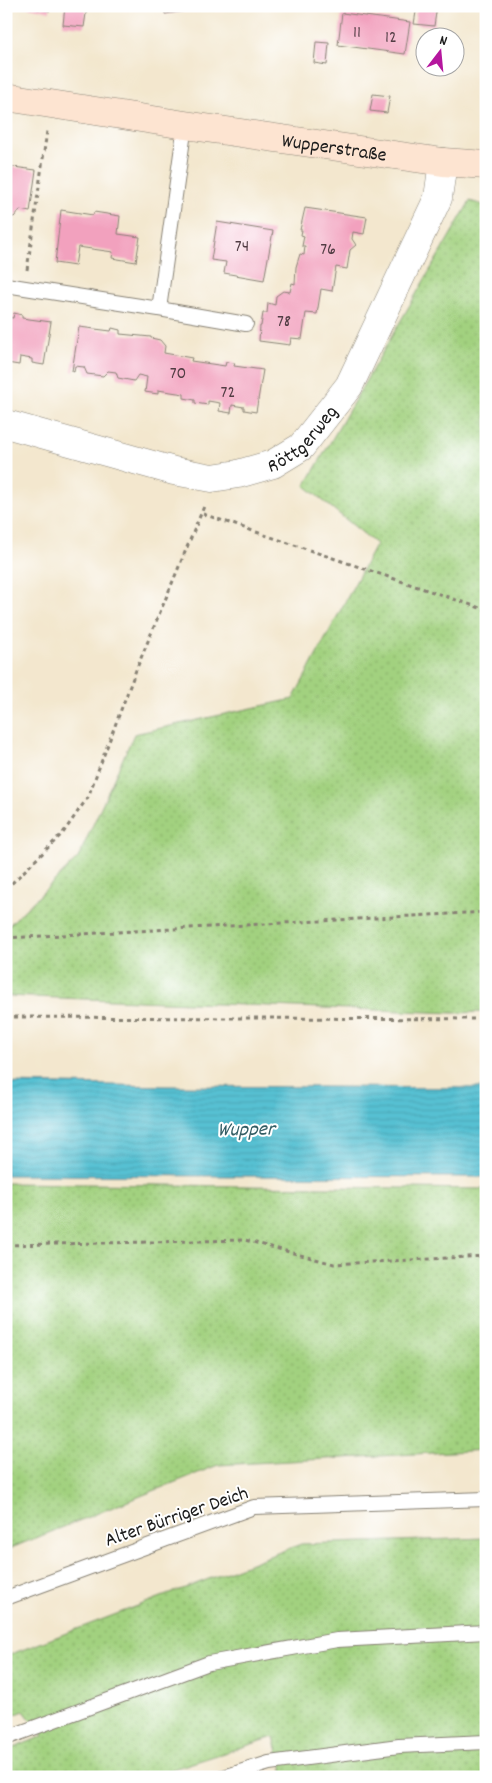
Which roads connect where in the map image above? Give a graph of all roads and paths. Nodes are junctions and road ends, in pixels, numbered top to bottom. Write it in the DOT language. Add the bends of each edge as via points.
graph roads {
  1 [pos="6,97"];
  2 [pos="185,125"];
  3 [pos="48,130"];
  4 [pos="443,162"];
  5 [pos="486,165"];
  6 [pos="6,285"];
  7 [pos="24,288"];
  8 [pos="159,309"];
  9 [pos="246,324"];
  10 [pos="6,424"];
  11 [pos="212,478"];
  12 [pos="203,514"];
  13 [pos="486,610"];
  14 [pos="6,889"];
  15 [pos="486,912"];
  16 [pos="6,938"];
  17 [pos="6,1017"];
  18 [pos="486,1019"];
  19 [pos="6,1245"];
  20 [pos="486,1256"];
  21 [pos="486,1499"];
  22 [pos="6,1598"];
  23 [pos="486,1632"];
  24 [pos="6,1738"];
  25 [pos="486,1742"];
  26 [pos="224,1777"];
  1 -- 2 [label="main road, Wupperstraße"];
  2 -- 4 [label="main road, Wupperstraße"];
  2 -- 8 [label="lane"];
  3 -- 7 [label="path"];
  4 -- 5 [label="main road, Wupperstraße"];
  4 -- 11 [label="street, Röttgerweg" via="438,198 349,386 301,447 273,464"];
  6 -- 7 [label="lane"];
  7 -- 8 [label="lane"];
  8 -- 9 [label="lane"];
  10 -- 11 [label="street, Röttgerweg" via="174,471"];
  11 -- 12 [label="path"];
  12 -- 13 [label="path"];
  12 -- 14 [label="path" via="136,670 88,797 63,833"];
  15 -- 16 [label="path"];
  17 -- 18 [label="path"];
  19 -- 20 [label="path" via="245,1240 334,1264"];
  21 -- 22 [label="lane, Alter Bürriger Deich" via="254,1507"];
  23 -- 24 [label="lane" via="337,1640 209,1663"];
  25 -- 26 [label="lane" via="399,1746 269,1763"];
}
